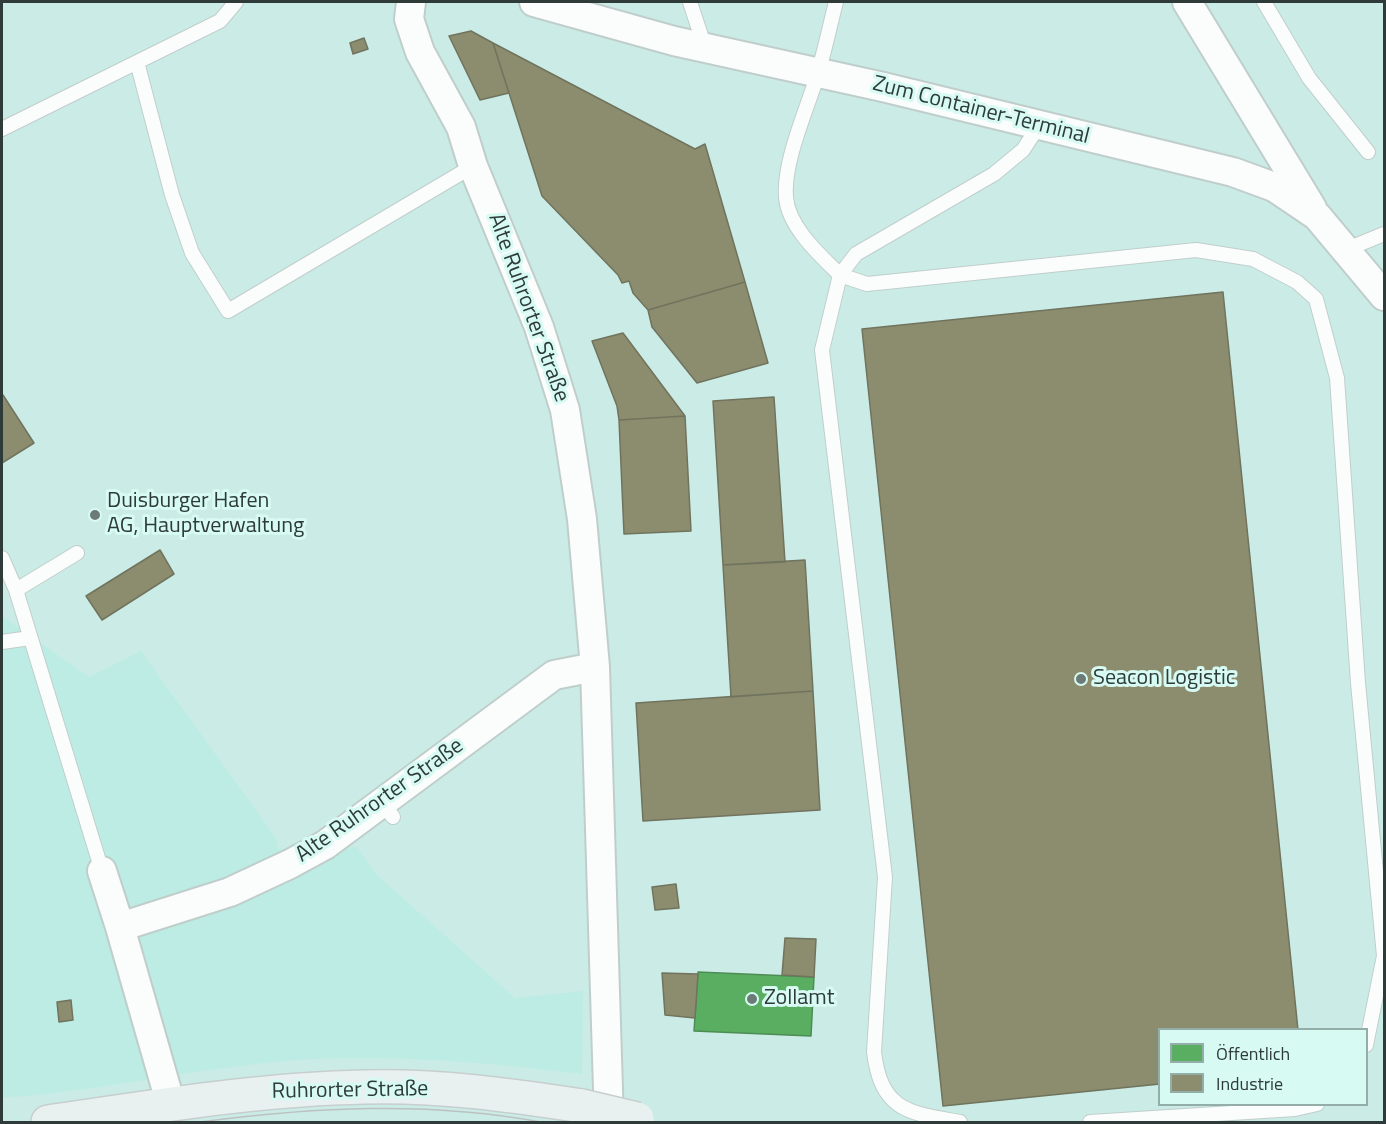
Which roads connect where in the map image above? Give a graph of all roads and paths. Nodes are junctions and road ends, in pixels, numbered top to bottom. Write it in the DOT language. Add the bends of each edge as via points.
graph roads {
  1 [pos="236,2"];
  2 [pos="411,2"];
  3 [pos="690,2"];
  4 [pos="836,2"];
  5 [pos="1187,2"];
  6 [pos="1264,2"];
  7 [pos="547,3"];
  8 [pos="705,48"];
  9 [pos="137,62"];
  10 [pos="819,72"];
  11 [pos="1040,124"];
  12 [pos="2,129"];
  13 [pos="1368,152"];
  14 [pos="473,166"];
  15 [pos="1317,216"];
  16 [pos="1384,234"];
  17 [pos="1345,250"];
  18 [pos="840,274"];
  19 [pos="1384,296"];
  20 [pos="77,553"];
  21 [pos="2,558"];
  22 [pos="16,590"];
  23 [pos="30,638"];
  24 [pos="2,642"];
  25 [pos="595,667"];
  26 [pos="102,871"];
  27 [pos="120,927"];
  28 [pos="1368,1035"];
  29 [pos="171,1105"];
  30 [pos="1308,1106"];
  31 [pos="620,1117"];
  32 [pos="48,1122"];
  33 [pos="960,1122"];
  34 [pos="1090,1122"];
  1 -- 9 [label="lane" via="220,21"];
  2 -- 14 [label="street, Alte Ruhrorter Straße" via="409,19 420,52 461,127"];
  3 -- 8 [label="lane"];
  4 -- 10 [label="lane"];
  5 -- 15 [label="street"];
  6 -- 13 [label="lane" via="1309,78"];
  7 -- 8 [label="street, Zum Container-Terminal"];
  8 -- 10 [label="street, Zum Container-Terminal"];
  9 -- 12 [label="lane"];
  9 -- 14 [label="lane" via="172,195 192,253 228,311"];
  10 -- 11 [label="street, Zum Container-Terminal"];
  10 -- 18 [label="lane" via="798,132 786,196 793,217 815,251"];
  11 -- 15 [label="street, Zum Container-Terminal" via="1233,172 1274,187"];
  11 -- 18 [label="lane" via="1023,150 994,174 856,254"];
  14 -- 25 [label="street, Alte Ruhrorter Straße" via="539,327 565,410 582,519"];
  15 -- 17 [label="street, Zum Container-Terminal"];
  16 -- 17 [label="lane"];
  17 -- 19 [label="street, Zum Container-Terminal"];
  18 -- 28 [label="lane" via="867,284 1196,250 1253,259 1297,282 1316,299 1337,378 1358,683 1384,957"];
  18 -- 33 [label="lane" via="822,350 885,877 874,1052 877,1076 889,1096 912,1114"];
  20 -- 22 [label="lane"];
  21 -- 22 [label="lane"];
  22 -- 23 [label="lane"];
  23 -- 24 [label="lane"];
  23 -- 26 [label="lane"];
  25 -- 27 [label="street, Alte Ruhrorter Straße" via="554,675 388,809 325,845 230,892"];
  25 -- 31 [label="street, Alte Ruhrorter Straße"];
  26 -- 27 [label="street"];
  27 -- 29 [label="street"];
  29 -- 31 [label="main road, Ruhrorter Straße" via="258,1093 424,1088 506,1094"];
  29 -- 32 [label="main road, Ruhrorter Straße"];
  30 -- 34 [label="lane"];
}
